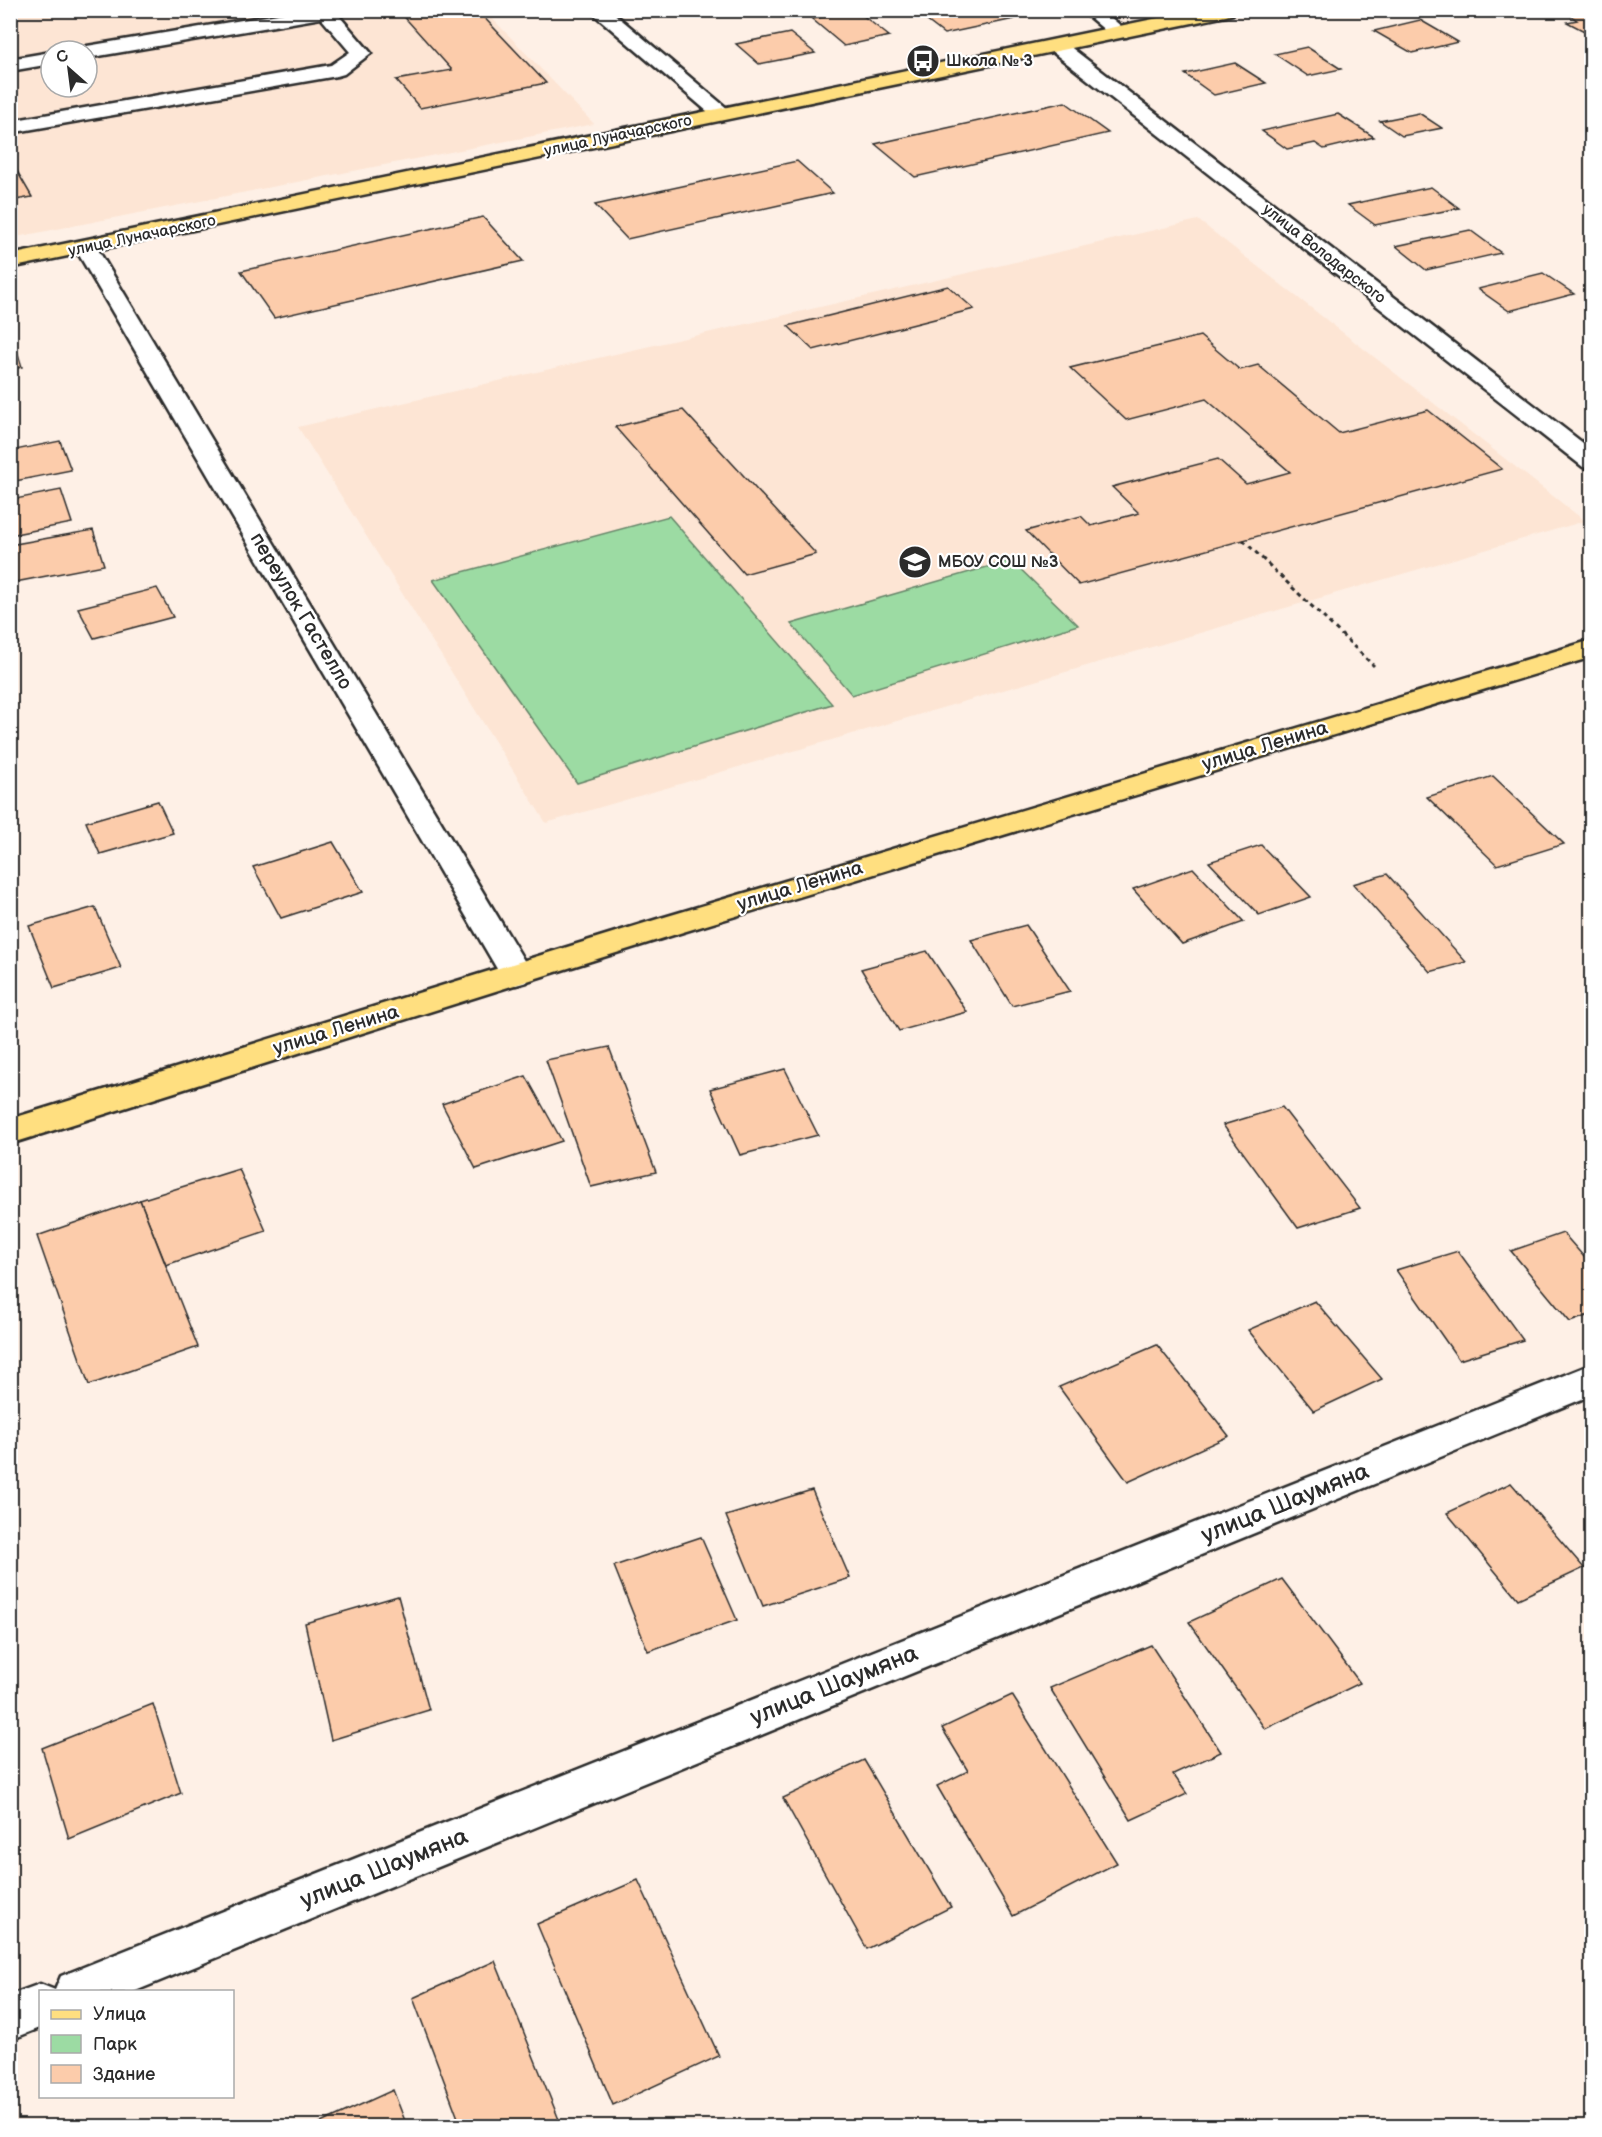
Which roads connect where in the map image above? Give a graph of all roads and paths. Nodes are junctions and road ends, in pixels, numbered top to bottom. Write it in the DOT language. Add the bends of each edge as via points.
graph roads {
  1 [pos="598,10"];
  2 [pos="1090,10"];
  3 [pos="1226,10"];
  4 [pos="325,11"];
  5 [pos="1120,33"];
  6 [pos="1057,46"];
  7 [pos="99,50"];
  8 [pos="39,60"];
  9 [pos="10,65"];
  10 [pos="722,114"];
  11 [pos="10,127"];
  12 [pos="86,248"];
  13 [pos="11,261"];
  14 [pos="1592,462"];
  15 [pos="1244,540"];
  16 [pos="1592,648"];
  17 [pos="1411,702"];
  18 [pos="516,974"];
  19 [pos="10,1132"];
  20 [pos="1592,1379"];
  21 [pos="82,1990"];
  22 [pos="39,2006"];
  23 [pos="10,2019"];
  1 -- 10 [label="street"];
  2 -- 5 [label="street"];
  3 -- 5 [label="main road, улица Луначарского"];
  4 -- 7 [label="street"];
  4 -- 11 [label="street" via="361,53 337,70"];
  5 -- 6 [label="main road, улица Луначарского"];
  6 -- 10 [label="main road, улица Луначарского"];
  6 -- 14 [label="street, улица Володарского"];
  8 -- 9 [label="street"];
  10 -- 12 [label="main road, улица Луначарского"];
  12 -- 13 [label="main road, улица Луначарского"];
  12 -- 18 [label="street, переулок Гастелло"];
  15 -- 17 [label="path"];
  16 -- 17 [label="main road, улица Ленина"];
  17 -- 18 [label="main road, улица Ленина"];
  18 -- 19 [label="main road, улица Ленина"];
  20 -- 21 [label="street, улица Шаумяна"];
  22 -- 23 [label="street"];
}
